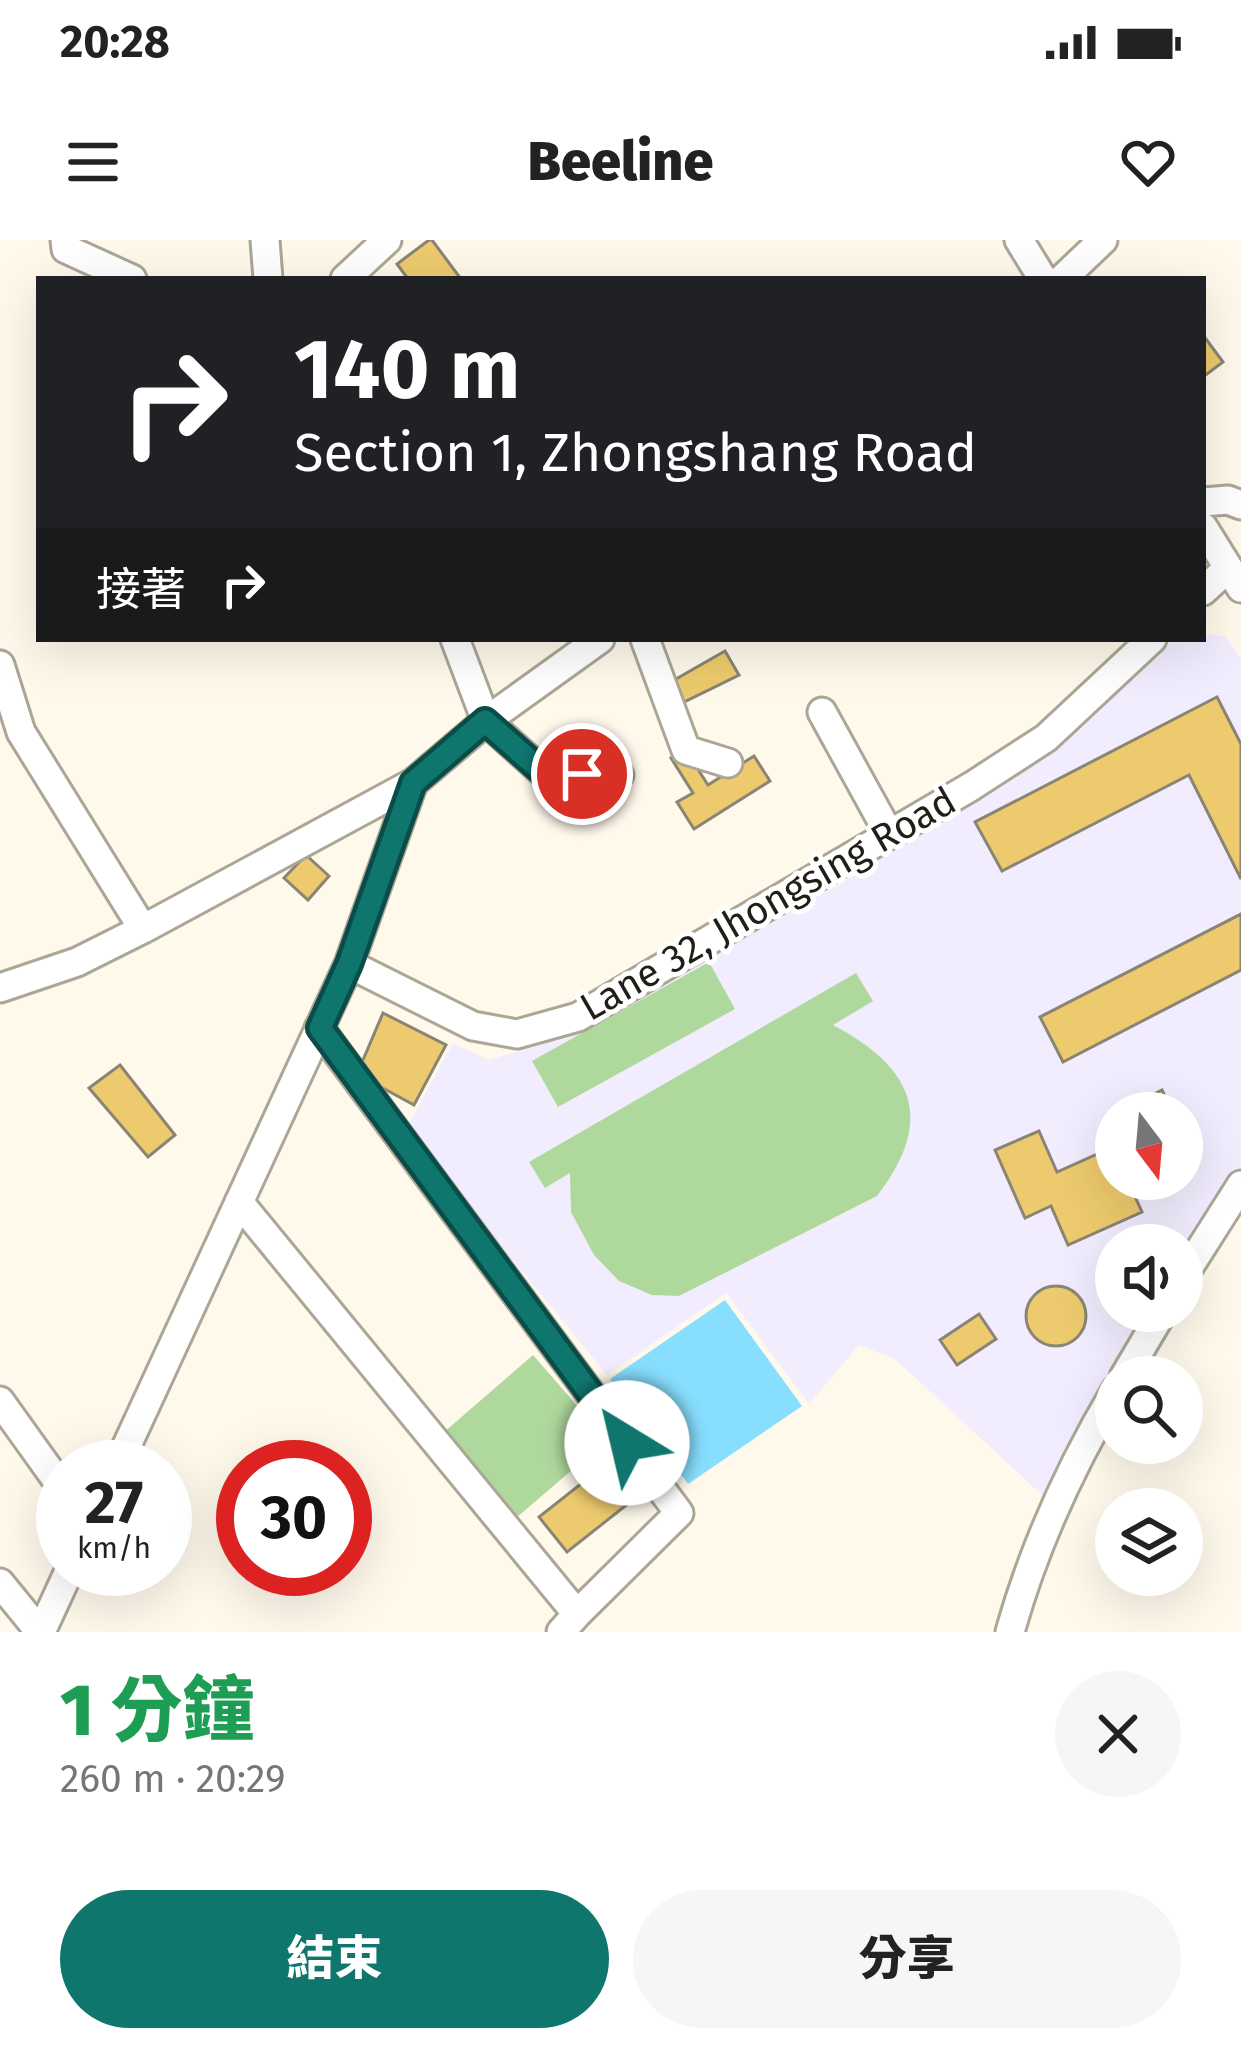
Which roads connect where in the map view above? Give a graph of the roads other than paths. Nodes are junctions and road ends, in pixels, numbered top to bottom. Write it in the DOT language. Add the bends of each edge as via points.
graph roads {
  1 [pos="65,240"];
  2 [pos="265,240"];
  3 [pos="387,240"];
  4 [pos="1019,240"];
  5 [pos="1103,240"];
  6 [pos="126,276"];
  7 [pos="268,276"];
  8 [pos="348,276"];
  9 [pos="1040,276"];
  10 [pos="1065,276"];
  11 [pos="1206,502"];
  12 [pos="1241,505"];
  13 [pos="1206,532"];
  14 [pos="1234,578"];
  15 [pos="1206,590"];
  16 [pos="456,642"];
  17 [pos="595,642"];
  18 [pos="646,642"];
  19 [pos="1149,642"];
  20 [pos="0,665"];
  21 [pos="822,712"];
  22 [pos="485,721"];
  23 [pos="11,735"];
  24 [pos="728,763"];
  25 [pos="619,775"];
  26 [pos="413,783"];
  27 [pos="888,832"];
  28 [pos="143,929"];
  29 [pos="349,964"];
  30 [pos="0,988"];
  31 [pos="320,1028"];
  32 [pos="1241,1185"];
  33 [pos="239,1202"];
  34 [pos="1203,1243"];
  35 [pos="0,1400"];
  36 [pos="1095,1425"];
  37 [pos="129,1440"];
  38 [pos="36,1451"];
  39 [pos="0,1583"];
  40 [pos="58,1596"];
  41 [pos="569,1623"];
  42 [pos="41,1632"];
  43 [pos="1010,1632"];
  1 -- 6 [label="street" via="66,249"];
  2 -- 7 [label="street"];
  3 -- 8 [label="street"];
  4 -- 9 [label="street"];
  5 -- 10 [label="street"];
  11 -- 12 [label="street"];
  13 -- 14 [label="street"];
  14 -- 15 [label="street"];
  16 -- 22 [label="street"];
  17 -- 22 [label="street"];
  18 -- 24 [label="street" via="686,750"];
  19 -- 27 [label="street, Lane 32, Jhongsing Road" via="1046,738"];
  20 -- 23 [label="street"];
  21 -- 27 [label="street"];
  22 -- 25 [label="street" via="545,774"];
  22 -- 26 [label="street"];
  23 -- 28 [label="street"];
  26 -- 28 [label="street"];
  26 -- 29 [label="street"];
  27 -- 29 [label="street, Lane 32, Jhongsing Road" via="578,1016 517,1034 473,1026"];
  28 -- 30 [label="street"];
  29 -- 31 [label="street"];
  31 -- 33 [label="street"];
  31 -- 41 [label="street" via="679,1513"];
  32 -- 34 [label="street"];
  33 -- 37 [label="street"];
  33 -- 41 [label="street"];
  35 -- 38 [label="street"];
  36 -- 43 [label="street" via="1035,1553"];
  39 -- 42 [label="street"];
  40 -- 42 [label="street"];
}
